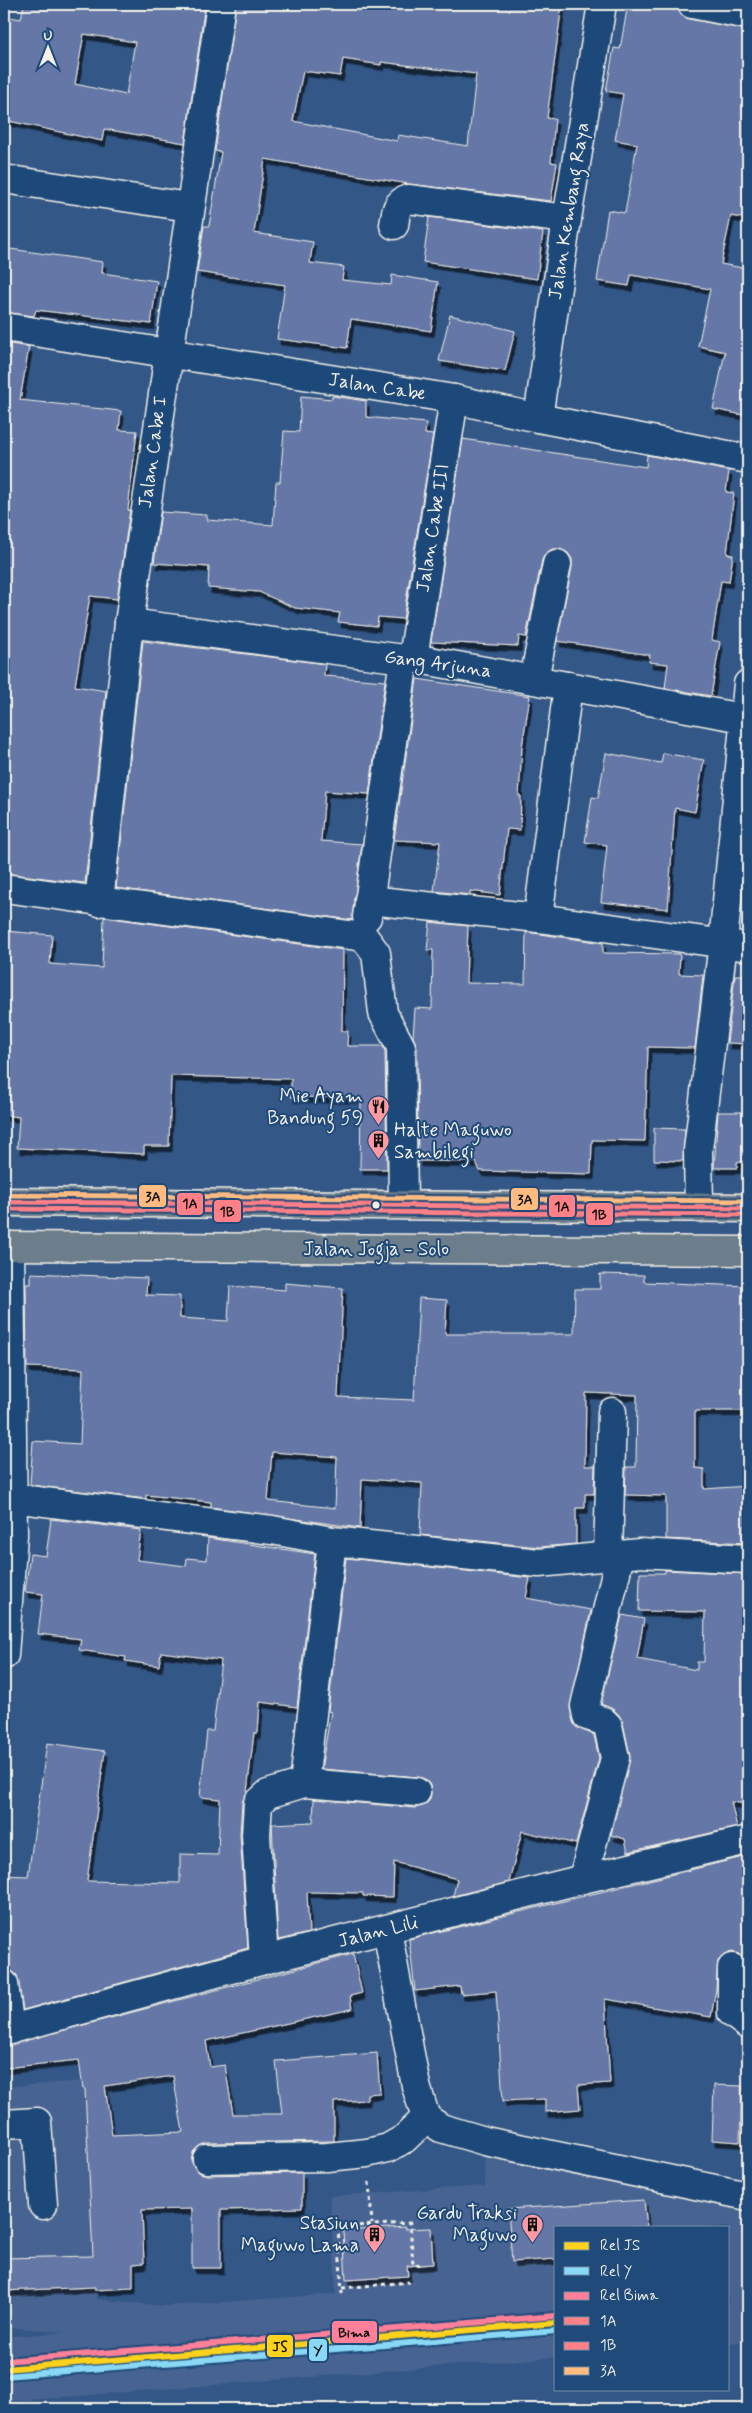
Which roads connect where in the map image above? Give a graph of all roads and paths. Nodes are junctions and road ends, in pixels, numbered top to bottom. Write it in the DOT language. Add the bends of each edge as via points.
graph roads {
  1 [pos="220,4"];
  2 [pos="602,4"];
  3 [pos="692,4"];
  4 [pos="748,14"];
  5 [pos="4,179"];
  6 [pos="189,207"];
  7 [pos="567,219"];
  8 [pos="394,226"];
  9 [pos="4,327"];
  10 [pos="168,352"];
  11 [pos="454,399"];
  12 [pos="538,418"];
  13 [pos="748,459"];
  14 [pos="557,564"];
  15 [pos="128,623"];
  16 [pos="409,658"];
  17 [pos="534,679"];
  18 [pos="748,684"];
  19 [pos="568,686"];
  20 [pos="746,719"];
  21 [pos="4,888"];
  22 [pos="369,900"];
  23 [pos="99,902"];
  24 [pos="538,918"];
  25 [pos="364,937"];
  26 [pos="736,945"];
  27 [pos="4,1202"];
  28 [pos="403,1205"];
  29 [pos="700,1208"];
  30 [pos="748,1208"];
  31 [pos="7,1246"];
  32 [pos="748,1251"];
  33 [pos="612,1412"];
  34 [pos="8,1497"];
  35 [pos="332,1541"];
  36 [pos="614,1556"];
  37 [pos="748,1559"];
  38 [pos="4,1655"];
  39 [pos="304,1783"];
  40 [pos="416,1792"];
  41 [pos="748,1840"];
  42 [pos="583,1879"];
  43 [pos="387,1930"];
  44 [pos="264,1960"];
  45 [pos="732,1968"];
  46 [pos="4,1984"];
  47 [pos="748,2026"];
  48 [pos="7,2030"];
  49 [pos="426,2118"];
  50 [pos="4,2124"];
  51 [pos="367,2153"];
  52 [pos="207,2159"];
  53 [pos="748,2196"];
  54 [pos="43,2206"];
  55 [pos="372,2224"];
  56 [pos="422,2264"];
  57 [pos="409,2282"];
  58 [pos="342,2288"];
  59 [pos="342,2294"];
  1 -- 6 [label="street, Jalan Cabe I"];
  2 -- 7 [label="street, Jalan Kembang Raya"];
  3 -- 4 [label="street"];
  5 -- 6 [label="street"];
  6 -- 10 [label="street, Jalan Cabe I"];
  7 -- 8 [label="street" via="408,199 401,201 397,208"];
  7 -- 12 [label="street, Jalan Kembang Raya"];
  9 -- 10 [label="street, Jalan Cabe"];
  10 -- 11 [label="street, Jalan Cabe"];
  10 -- 15 [label="street, Jalan Cabe I"];
  11 -- 12 [label="street, Jalan Cabe"];
  11 -- 16 [label="street, Jalan Cabe III"];
  12 -- 13 [label="street, Jalan Cabe"];
  14 -- 17 [label="street"];
  15 -- 16 [label="street, Gang Arjuna"];
  15 -- 23 [label="street, Jalan Cabe I"];
  16 -- 17 [label="street, Gang Arjuna"];
  16 -- 22 [label="street, Jalan Cabe III"];
  17 -- 19 [label="street, Gang Arjuna"];
  18 -- 20 [label="street"];
  19 -- 20 [label="street, Gang Arjuna"];
  19 -- 24 [label="street"];
  20 -- 26 [label="street"];
  21 -- 23 [label="street"];
  22 -- 24 [label="street"];
  22 -- 25 [label="street, Jalan Cabe III"];
  23 -- 25 [label="street"];
  24 -- 26 [label="street"];
  25 -- 28 [label="street" via="376,953 383,1013 401,1047"];
  26 -- 29 [label="street" via="698,1150"];
  27 -- 28 [label="highway"];
  28 -- 29 [label="highway"];
  29 -- 30 [label="highway"];
  31 -- 32 [label="highway, Jalan Jogja - Solo"];
  31 -- 34 [label="street"];
  33 -- 36 [label="street"];
  34 -- 35 [label="street" via="272,1530"];
  34 -- 38 [label="street" via="13,1535"];
  35 -- 36 [label="street" via="539,1563"];
  35 -- 39 [label="street"];
  36 -- 37 [label="street" via="640,1553"];
  36 -- 42 [label="street" via="585,1706 587,1716 602,1720 608,1726 615,1758"];
  39 -- 40 [label="street"];
  39 -- 44 [label="street" via="268,1794 258,1803 256,1835"];
  41 -- 42 [label="street, Jalan Lili"];
  42 -- 43 [label="street, Jalan Lili"];
  43 -- 44 [label="street, Jalan Lili"];
  43 -- 49 [label="street" via="416,2086"];
  44 -- 48 [label="street, Jalan Lili"];
  45 -- 47 [label="street" via="732,2013"];
  46 -- 48 [label="street"];
  49 -- 51 [label="street" via="404,2139 388,2148"];
  49 -- 53 [label="street" via="441,2128 477,2139"];
  50 -- 54 [label="street" via="37,2122"];
  51 -- 52 [label="street"];
  51 -- 55 [label="path"];
  55 -- 56 [label="path" via="410,2223 413,2264"];
  55 -- 58 [label="path" via="338,2227"];
  57 -- 58 [label="path"];
  58 -- 59 [label="path"];
}
